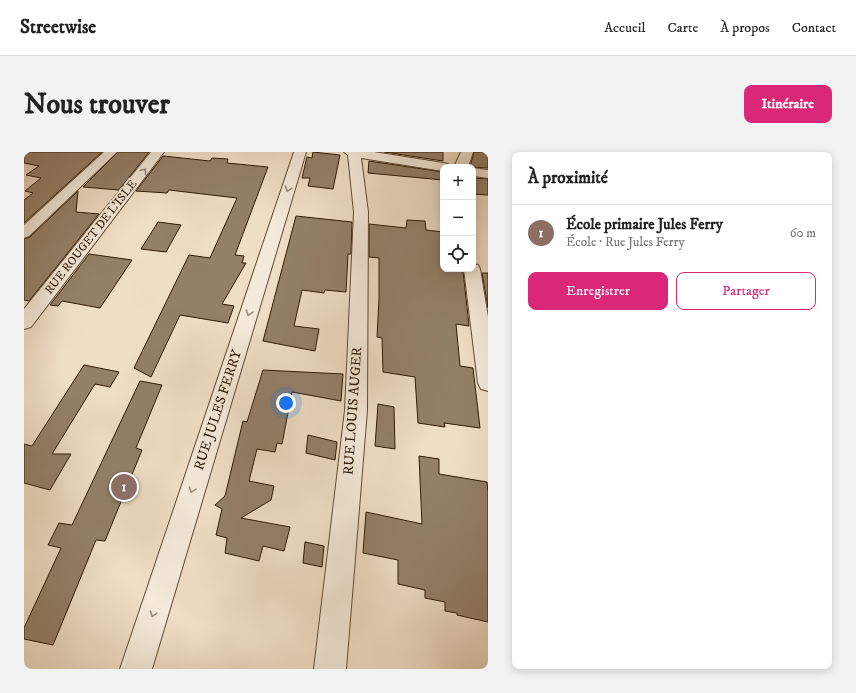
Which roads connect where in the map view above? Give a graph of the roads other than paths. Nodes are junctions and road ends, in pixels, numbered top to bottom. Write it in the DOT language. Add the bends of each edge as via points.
graph roads {
  1 [pos="111,152"];
  2 [pos="158,152"];
  3 [pos="300,152"];
  4 [pos="352,152"];
  5 [pos="467,152"];
  6 [pos="462,164"];
  7 [pos="440,167"];
  8 [pos="476,172"];
  9 [pos="488,174"];
  10 [pos="24,233"];
  11 [pos="472,272"];
  12 [pos="24,322"];
  13 [pos="488,383"];
  14 [pos="136,669"];
  15 [pos="330,669"];
  1 -- 10 [label="street"];
  12 -- 2 [label="street, RUE ROUGET DE L'ISLE, one-way"];
  3 -- 14 [label="street, RUE JULES FERRY, one-way"];
  4 -- 7 [label="street"];
  4 -- 15 [label="street, RUE LOUIS AUGER" via="361,212 356,410"];
  5 -- 6 [label="street"];
  8 -- 9 [label="street"];
  11 -- 13 [label="street"];
}
